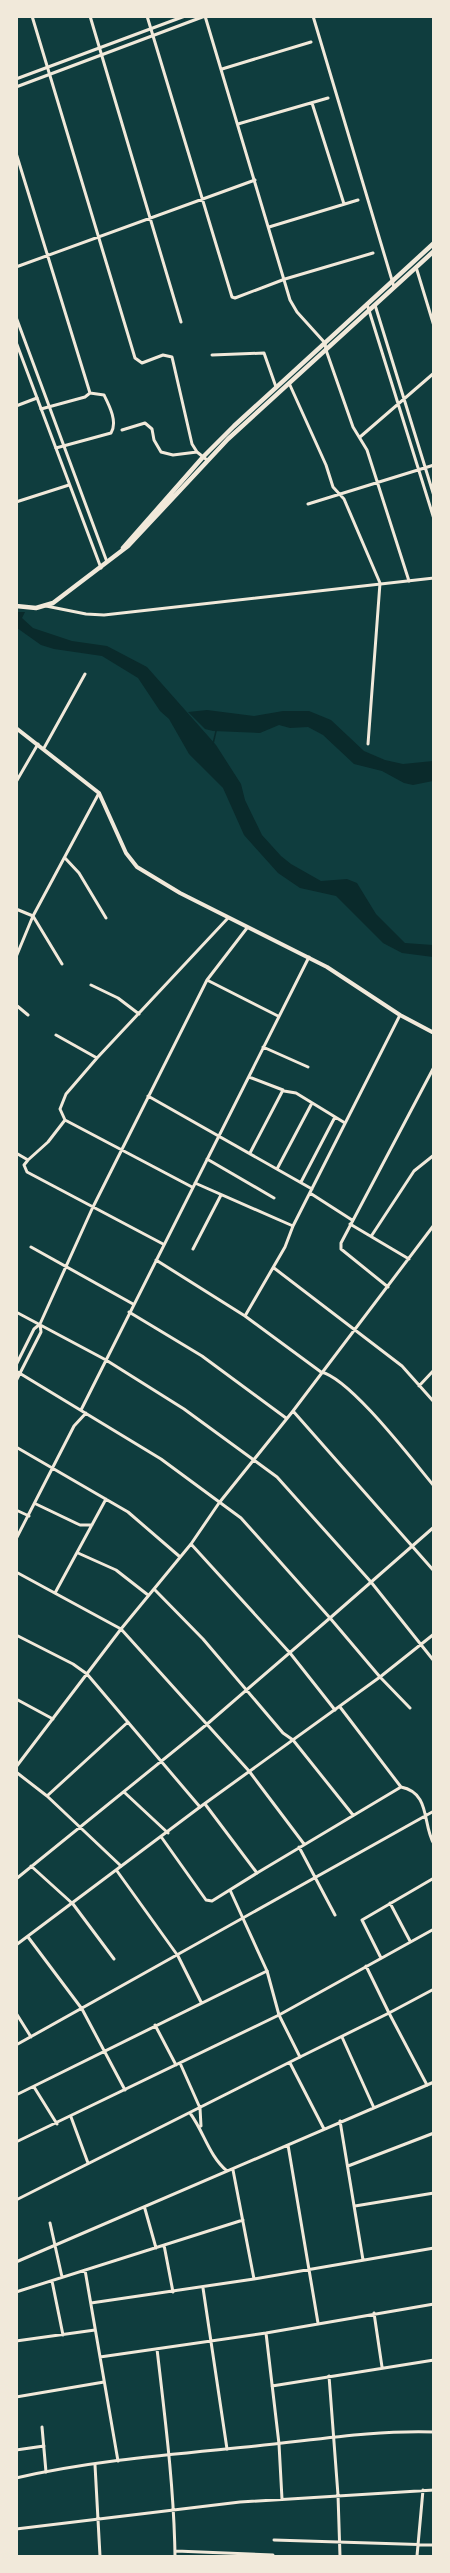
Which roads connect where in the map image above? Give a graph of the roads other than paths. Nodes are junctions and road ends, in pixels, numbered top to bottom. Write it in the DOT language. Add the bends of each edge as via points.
graph roads {
  1 [pos="32,16"];
  2 [pos="90,16"];
  3 [pos="147,16"];
  4 [pos="185,16"];
  5 [pos="205,16"];
  6 [pos="313,16"];
  7 [pos="151,29"];
  8 [pos="153,36"];
  9 [pos="311,42"];
  10 [pos="100,48"];
  11 [pos="102,55"];
  12 [pos="48,68"];
  13 [pos="222,69"];
  14 [pos="50,75"];
  15 [pos="16,79"];
  16 [pos="16,87"];
  17 [pos="328,98"];
  18 [pos="312,103"];
  19 [pos="238,124"];
  20 [pos="16,153"];
  21 [pos="255,180"];
  22 [pos="202,199"];
  23 [pos="358,200"];
  24 [pos="344,204"];
  25 [pos="149,220"];
  26 [pos="269,227"];
  27 [pos="98,238"];
  28 [pos="434,243"];
  29 [pos="434,250"];
  30 [pos="373,253"];
  31 [pos="48,256"];
  32 [pos="16,267"];
  33 [pos="416,267"];
  34 [pos="285,279"];
  35 [pos="393,284"];
  36 [pos="373,299"];
  37 [pos="375,305"];
  38 [pos="368,307"];
  39 [pos="16,317"];
  40 [pos="181,322"];
  41 [pos="434,326"];
  42 [pos="16,342"];
  43 [pos="326,346"];
  44 [pos="212,355"];
  45 [pos="434,373"];
  46 [pos="287,381"];
  47 [pos="277,390"];
  48 [pos="90,393"];
  49 [pos="403,397"];
  50 [pos="38,398"];
  51 [pos="398,402"];
  52 [pos="16,406"];
  53 [pos="49,406"];
  54 [pos="41,408"];
  55 [pos="122,430"];
  56 [pos="360,436"];
  57 [pos="64,446"];
  58 [pos="56,448"];
  59 [pos="197,452"];
  60 [pos="205,458"];
  61 [pos="434,465"];
  62 [pos="425,468"];
  63 [pos="418,470"];
  64 [pos="377,483"];
  65 [pos="69,485"];
  66 [pos="339,495"];
  67 [pos="434,495"];
  68 [pos="16,502"];
  69 [pos="308,504"];
  70 [pos="434,519"];
  71 [pos="107,563"];
  72 [pos="101,568"];
  73 [pos="434,578"];
  74 [pos="409,581"];
  75 [pos="380,583"];
  76 [pos="16,606"];
  77 [pos="46,606"];
  78 [pos="85,674"];
  79 [pos="16,728"];
  80 [pos="38,744"];
  81 [pos="368,744"];
  82 [pos="44,748"];
  83 [pos="16,782"];
  84 [pos="99,793"];
  85 [pos="65,858"];
  86 [pos="16,909"];
  87 [pos="33,916"];
  88 [pos="228,917"];
  89 [pos="106,918"];
  90 [pos="248,927"];
  91 [pos="16,957"];
  92 [pos="309,957"];
  93 [pos="62,964"];
  94 [pos="207,980"];
  95 [pos="91,985"];
  96 [pos="16,1005"];
  97 [pos="139,1014"];
  98 [pos="28,1015"];
  99 [pos="400,1015"];
  100 [pos="278,1016"];
  101 [pos="434,1033"];
  102 [pos="56,1035"];
  103 [pos="263,1047"];
  104 [pos="97,1058"];
  105 [pos="308,1067"];
  106 [pos="434,1067"];
  107 [pos="249,1077"];
  108 [pos="283,1090"];
  109 [pos="148,1096"];
  110 [pos="312,1104"];
  111 [pos="335,1117"];
  112 [pos="65,1120"];
  113 [pos="345,1123"];
  114 [pos="219,1134"];
  115 [pos="121,1151"];
  116 [pos="16,1153"];
  117 [pos="250,1153"];
  118 [pos="434,1155"];
  119 [pos="28,1160"];
  120 [pos="207,1160"];
  121 [pos="277,1169"];
  122 [pos="301,1183"];
  123 [pos="193,1185"];
  124 [pos="311,1191"];
  125 [pos="221,1195"];
  126 [pos="274,1198"];
  127 [pos="92,1209"];
  128 [pos="351,1222"];
  129 [pos="434,1225"];
  130 [pos="293,1226"];
  131 [pos="429,1231"];
  132 [pos="434,1234"];
  133 [pos="372,1235"];
  134 [pos="163,1244"];
  135 [pos="31,1247"];
  136 [pos="194,1249"];
  137 [pos="409,1259"];
  138 [pos="156,1260"];
  139 [pos="64,1268"];
  140 [pos="274,1268"];
  141 [pos="388,1287"];
  142 [pos="133,1304"];
  143 [pos="16,1312"];
  144 [pos="129,1312"];
  145 [pos="245,1316"];
  146 [pos="40,1324"];
  147 [pos="354,1329"];
  148 [pos="106,1360"];
  149 [pos="16,1365"];
  150 [pos="434,1370"];
  151 [pos="18,1372"];
  152 [pos="321,1372"];
  153 [pos="16,1381"];
  154 [pos="419,1386"];
  155 [pos="434,1402"];
  156 [pos="81,1410"];
  157 [pos="293,1411"];
  158 [pos="86,1413"];
  159 [pos="286,1418"];
  160 [pos="16,1447"];
  161 [pos="254,1461"];
  162 [pos="53,1469"];
  163 [pos="434,1486"];
  164 [pos="106,1499"];
  165 [pos="219,1503"];
  166 [pos="35,1504"];
  167 [pos="16,1510"];
  168 [pos="28,1516"];
  169 [pos="92,1526"];
  170 [pos="434,1527"];
  171 [pos="16,1539"];
  172 [pos="191,1544"];
  173 [pos="412,1546"];
  174 [pos="78,1552"];
  175 [pos="179,1556"];
  176 [pos="434,1571"];
  177 [pos="16,1572"];
  178 [pos="371,1581"];
  179 [pos="155,1590"];
  180 [pos="55,1593"];
  181 [pos="148,1595"];
  182 [pos="330,1618"];
  183 [pos="121,1629"];
  184 [pos="434,1634"];
  185 [pos="16,1635"];
  186 [pos="420,1644"];
  187 [pos="290,1653"];
  188 [pos="434,1661"];
  189 [pos="87,1674"];
  190 [pos="380,1677"];
  191 [pos="247,1690"];
  192 [pos="16,1699"];
  193 [pos="340,1707"];
  194 [pos="410,1708"];
  195 [pos="335,1710"];
  196 [pos="53,1719"];
  197 [pos="128,1722"];
  198 [pos="206,1725"];
  199 [pos="293,1740"];
  200 [pos="162,1762"];
  201 [pos="16,1767"];
  202 [pos="249,1771"];
  203 [pos="16,1772"];
  204 [pos="401,1787"];
  205 [pos="124,1792"];
  206 [pos="47,1796"];
  207 [pos="205,1804"];
  208 [pos="200,1807"];
  209 [pos="434,1811"];
  210 [pos="353,1815"];
  211 [pos="427,1815"];
  212 [pos="79,1828"];
  213 [pos="168,1833"];
  214 [pos="162,1838"];
  215 [pos="304,1844"];
  216 [pos="434,1844"];
  217 [pos="299,1847"];
  218 [pos="31,1866"];
  219 [pos="123,1867"];
  220 [pos="117,1871"];
  221 [pos="257,1873"];
  222 [pos="316,1877"];
  223 [pos="434,1878"];
  224 [pos="16,1879"];
  225 [pos="230,1890"];
  226 [pos="390,1903"];
  227 [pos="73,1904"];
  228 [pos="335,1915"];
  229 [pos="243,1919"];
  230 [pos="434,1929"];
  231 [pos="28,1937"];
  232 [pos="410,1942"];
  233 [pos="17,1943"];
  234 [pos="178,1956"];
  235 [pos="381,1958"];
  236 [pos="114,1959"];
  237 [pos="366,1966"];
  238 [pos="267,1971"];
  239 [pos="434,1989"];
  240 [pos="201,2002"];
  241 [pos="82,2009"];
  242 [pos="16,2013"];
  243 [pos="389,2013"];
  244 [pos="279,2015"];
  245 [pos="155,2025"];
  246 [pos="31,2037"];
  247 [pos="342,2037"];
  248 [pos="16,2045"];
  249 [pos="106,2050"];
  250 [pos="300,2057"];
  251 [pos="290,2062"];
  252 [pos="178,2064"];
  253 [pos="434,2082"];
  254 [pos="427,2085"];
  255 [pos="34,2086"];
  256 [pos="125,2090"];
  257 [pos="16,2095"];
  258 [pos="200,2108"];
  259 [pos="374,2108"];
  260 [pos="190,2113"];
  261 [pos="71,2117"];
  262 [pos="340,2121"];
  263 [pos="57,2124"];
  264 [pos="201,2127"];
  265 [pos="324,2129"];
  266 [pos="434,2133"];
  267 [pos="16,2142"];
  268 [pos="288,2145"];
  269 [pos="88,2164"];
  270 [pos="348,2166"];
  271 [pos="233,2170"];
  272 [pos="228,2172"];
  273 [pos="434,2193"];
  274 [pos="16,2200"];
  275 [pos="355,2206"];
  276 [pos="144,2208"];
  277 [pos="243,2220"];
  278 [pos="50,2223"];
  279 [pos="56,2245"];
  280 [pos="164,2245"];
  281 [pos="156,2248"];
  282 [pos="434,2248"];
  283 [pos="363,2260"];
  284 [pos="16,2262"];
  285 [pos="85,2270"];
  286 [pos="310,2270"];
  287 [pos="62,2277"];
  288 [pos="254,2279"];
  289 [pos="52,2281"];
  290 [pos="203,2287"];
  291 [pos="16,2292"];
  292 [pos="173,2292"];
  293 [pos="90,2303"];
  294 [pos="434,2304"];
  295 [pos="374,2313"];
  296 [pos="318,2323"];
  297 [pos="95,2330"];
  298 [pos="266,2333"];
  299 [pos="63,2335"];
  300 [pos="16,2341"];
  301 [pos="210,2341"];
  302 [pos="157,2349"];
  303 [pos="100,2357"];
  304 [pos="434,2360"];
  305 [pos="382,2367"];
  306 [pos="330,2376"];
  307 [pos="104,2382"];
  308 [pos="272,2386"];
  309 [pos="16,2397"];
  310 [pos="42,2427"];
  311 [pos="434,2432"];
  312 [pos="335,2439"];
  313 [pos="279,2444"];
  314 [pos="44,2446"];
  315 [pos="226,2449"];
  316 [pos="16,2450"];
  317 [pos="170,2456"];
  318 [pos="118,2462"];
  319 [pos="95,2465"];
  320 [pos="46,2472"];
  321 [pos="16,2478"];
  322 [pos="423,2490"];
  323 [pos="434,2490"];
  324 [pos="338,2495"];
  325 [pos="282,2499"];
  326 [pos="175,2508"];
  327 [pos="97,2518"];
  328 [pos="16,2529"];
  329 [pos="274,2540"];
  330 [pos="341,2542"];
  331 [pos="418,2545"];
  332 [pos="434,2545"];
  333 [pos="175,2551"];
  334 [pos="273,2555"];
  335 [pos="100,2556"];
  336 [pos="175,2556"];
  337 [pos="340,2556"];
  338 [pos="417,2556"];
  1 -- 12 [label="street"];
  2 -- 10 [label="street"];
  3 -- 7 [label="street"];
  4 -- 7 [label="street"];
  5 -- 8 [label="street"];
  5 -- 13 [label="street"];
  6 -- 35 [label="street"];
  7 -- 8 [label="street"];
  7 -- 10 [label="street"];
  8 -- 11 [label="street"];
  8 -- 22 [label="street"];
  9 -- 13 [label="street"];
  10 -- 11 [label="street"];
  10 -- 12 [label="street"];
  11 -- 14 [label="street"];
  11 -- 25 [label="street"];
  12 -- 14 [label="street"];
  12 -- 15 [label="street"];
  13 -- 19 [label="street"];
  14 -- 16 [label="street"];
  14 -- 27 [label="street"];
  17 -- 18 [label="street"];
  18 -- 19 [label="street"];
  18 -- 24 [label="street"];
  19 -- 21 [label="street"];
  20 -- 31 [label="street"];
  21 -- 22 [label="street"];
  21 -- 26 [label="street"];
  22 -- 25 [label="street"];
  22 -- 34 [label="street" via="229,292 235,298"];
  23 -- 24 [label="street"];
  24 -- 26 [label="street"];
  25 -- 27 [label="street"];
  25 -- 40 [label="street"];
  26 -- 34 [label="street"];
  27 -- 31 [label="street"];
  27 -- 59 [label="street" via="135,358 141,363 163,355 172,357"];
  28 -- 35 [label="main road"];
  29 -- 33 [label="main road"];
  30 -- 34 [label="street"];
  31 -- 32 [label="street"];
  31 -- 48 [label="street"];
  33 -- 35 [label="main road"];
  33 -- 41 [label="street"];
  34 -- 43 [label="street" via="293,307"];
  35 -- 36 [label="main road"];
  35 -- 37 [label="main road"];
  36 -- 37 [label="street"];
  36 -- 38 [label="main road"];
  37 -- 38 [label="main road"];
  37 -- 49 [label="street"];
  38 -- 43 [label="main road"];
  38 -- 51 [label="street"];
  39 -- 53 [label="street"];
  42 -- 50 [label="street"];
  43 -- 46 [label="main road"];
  43 -- 56 [label="street" via="353,427"];
  44 -- 47 [label="street" via="264,353"];
  45 -- 49 [label="street"];
  46 -- 47 [label="main road"];
  46 -- 66 [label="street"];
  47 -- 60 [label="main road"];
  48 -- 53 [label="street" via="85,398"];
  48 -- 57 [label="street" via="104,394 113,430"];
  49 -- 51 [label="street"];
  49 -- 62 [label="street"];
  50 -- 52 [label="street"];
  50 -- 54 [label="street"];
  51 -- 56 [label="street"];
  51 -- 63 [label="street"];
  53 -- 54 [label="street"];
  53 -- 57 [label="street"];
  54 -- 58 [label="street"];
  55 -- 59 [label="street" via="150,425 161,452"];
  56 -- 64 [label="street"];
  57 -- 58 [label="street"];
  57 -- 71 [label="street"];
  58 -- 65 [label="street"];
  59 -- 60 [label="street"];
  60 -- 71 [label="main road"];
  61 -- 62 [label="street"];
  62 -- 63 [label="street"];
  62 -- 67 [label="street"];
  63 -- 64 [label="street"];
  63 -- 70 [label="street"];
  64 -- 66 [label="street"];
  64 -- 74 [label="street"];
  65 -- 68 [label="street"];
  65 -- 72 [label="street"];
  66 -- 69 [label="street"];
  66 -- 75 [label="street"];
  71 -- 72 [label="main road"];
  72 -- 77 [label="main road"];
  73 -- 74 [label="street"];
  74 -- 75 [label="street"];
  75 -- 77 [label="street" via="104,615"];
  75 -- 81 [label="street"];
  76 -- 77 [label="main road"];
  78 -- 82 [label="street"];
  79 -- 80 [label="main road"];
  80 -- 82 [label="main road"];
  80 -- 83 [label="street"];
  82 -- 84 [label="main road"];
  84 -- 85 [label="street"];
  84 -- 88 [label="main road" via="136,867"];
  85 -- 87 [label="street"];
  85 -- 89 [label="street" via="79,873"];
  86 -- 87 [label="street"];
  87 -- 91 [label="street"];
  87 -- 93 [label="street"];
  88 -- 90 [label="main road"];
  88 -- 97 [label="street"];
  90 -- 92 [label="main road"];
  90 -- 94 [label="street"];
  92 -- 99 [label="main road"];
  92 -- 100 [label="street"];
  94 -- 100 [label="street"];
  94 -- 109 [label="street"];
  95 -- 97 [label="street"];
  96 -- 98 [label="street"];
  97 -- 104 [label="street"];
  99 -- 101 [label="main road"];
  99 -- 113 [label="street"];
  100 -- 103 [label="street"];
  102 -- 104 [label="street"];
  103 -- 105 [label="street"];
  103 -- 107 [label="street"];
  104 -- 112 [label="street" via="63,1099 60,1114"];
  106 -- 128 [label="street"];
  107 -- 108 [label="street"];
  107 -- 114 [label="street"];
  108 -- 110 [label="street"];
  108 -- 117 [label="street"];
  109 -- 114 [label="street"];
  109 -- 115 [label="street"];
  110 -- 111 [label="street"];
  110 -- 121 [label="street"];
  111 -- 113 [label="street"];
  111 -- 122 [label="street"];
  112 -- 115 [label="street"];
  112 -- 119 [label="street"];
  113 -- 124 [label="street"];
  114 -- 117 [label="street"];
  114 -- 120 [label="street"];
  115 -- 123 [label="street"];
  115 -- 127 [label="street"];
  116 -- 119 [label="street"];
  117 -- 121 [label="street"];
  118 -- 133 [label="street" via="414,1171"];
  119 -- 127 [label="street" via="24,1165 27,1172"];
  120 -- 123 [label="street"];
  120 -- 126 [label="street"];
  121 -- 122 [label="street"];
  122 -- 124 [label="street"];
  123 -- 125 [label="street"];
  123 -- 134 [label="street"];
  124 -- 128 [label="street"];
  124 -- 130 [label="street"];
  125 -- 130 [label="street"];
  125 -- 136 [label="street"];
  127 -- 134 [label="street"];
  127 -- 139 [label="street"];
  128 -- 133 [label="street"];
  128 -- 141 [label="street" via="341,1249"];
  129 -- 131 [label="street"];
  130 -- 140 [label="street"];
  131 -- 132 [label="street"];
  131 -- 137 [label="street"];
  133 -- 137 [label="street"];
  134 -- 138 [label="street"];
  135 -- 139 [label="street"];
  137 -- 141 [label="street"];
  138 -- 142 [label="street"];
  138 -- 145 [label="street"];
  139 -- 142 [label="street"];
  139 -- 146 [label="street"];
  140 -- 145 [label="street"];
  140 -- 147 [label="street"];
  141 -- 147 [label="street"];
  142 -- 144 [label="street"];
  143 -- 146 [label="street"];
  144 -- 148 [label="street"];
  144 -- 159 [label="street" via="202,1356"];
  145 -- 152 [label="street"];
  146 -- 148 [label="street"];
  146 -- 149 [label="street"];
  146 -- 151 [label="street" via="41,1332"];
  147 -- 152 [label="street"];
  147 -- 154 [label="street" via="402,1366"];
  148 -- 156 [label="street"];
  148 -- 161 [label="street" via="184,1409"];
  150 -- 154 [label="street"];
  151 -- 153 [label="street"];
  151 -- 156 [label="street"];
  152 -- 157 [label="street"];
  152 -- 163 [label="street" via="358,1399"];
  154 -- 155 [label="street"];
  156 -- 158 [label="street"];
  157 -- 159 [label="street"];
  157 -- 173 [label="street"];
  158 -- 162 [label="street" via="74,1426"];
  158 -- 165 [label="street" via="161,1459"];
  159 -- 161 [label="street"];
  160 -- 162 [label="street"];
  161 -- 165 [label="street"];
  161 -- 178 [label="street" via="283,1482"];
  162 -- 164 [label="street"];
  162 -- 166 [label="street"];
  164 -- 169 [label="street"];
  164 -- 175 [label="street" via="129,1512"];
  165 -- 172 [label="street"];
  165 -- 182 [label="street" via="250,1528"];
  166 -- 168 [label="street"];
  166 -- 169 [label="street" via="80,1525"];
  167 -- 168 [label="street"];
  168 -- 171 [label="street"];
  169 -- 174 [label="street"];
  170 -- 173 [label="street"];
  172 -- 175 [label="street"];
  172 -- 187 [label="street"];
  173 -- 176 [label="street"];
  173 -- 178 [label="street"];
  174 -- 180 [label="street"];
  174 -- 181 [label="street" via="116,1570"];
  175 -- 179 [label="street"];
  177 -- 180 [label="street"];
  178 -- 182 [label="street"];
  178 -- 186 [label="street"];
  179 -- 181 [label="street"];
  179 -- 191 [label="street"];
  180 -- 183 [label="street"];
  181 -- 183 [label="street"];
  182 -- 187 [label="street"];
  182 -- 190 [label="street"];
  183 -- 189 [label="street"];
  183 -- 198 [label="street"];
  184 -- 186 [label="street"];
  185 -- 189 [label="street"];
  186 -- 188 [label="street"];
  186 -- 190 [label="street"];
  187 -- 191 [label="street"];
  187 -- 195 [label="street"];
  189 -- 196 [label="street"];
  189 -- 197 [label="street"];
  190 -- 193 [label="street"];
  190 -- 194 [label="street"];
  191 -- 198 [label="street"];
  191 -- 199 [label="street"];
  192 -- 196 [label="street"];
  193 -- 195 [label="street"];
  193 -- 204 [label="street"];
  195 -- 199 [label="street"];
  196 -- 201 [label="street"];
  197 -- 200 [label="street"];
  197 -- 206 [label="street"];
  198 -- 200 [label="street"];
  198 -- 202 [label="street"];
  199 -- 202 [label="street"];
  199 -- 210 [label="street"];
  200 -- 205 [label="street"];
  200 -- 208 [label="street"];
  202 -- 207 [label="street"];
  202 -- 215 [label="street"];
  203 -- 206 [label="street"];
  204 -- 210 [label="street"];
  204 -- 211 [label="street" via="416,1794"];
  205 -- 212 [label="street"];
  205 -- 213 [label="street"];
  206 -- 212 [label="street"];
  207 -- 208 [label="street"];
  207 -- 221 [label="street"];
  208 -- 213 [label="street"];
  209 -- 211 [label="street"];
  210 -- 215 [label="street"];
  211 -- 216 [label="street" via="427,1832"];
  211 -- 222 [label="street"];
  212 -- 218 [label="street"];
  212 -- 219 [label="street"];
  213 -- 214 [label="street"];
  214 -- 219 [label="street"];
  214 -- 225 [label="street" via="206,1900 212,1901"];
  215 -- 217 [label="street"];
  217 -- 221 [label="street"];
  217 -- 222 [label="street"];
  218 -- 224 [label="street"];
  218 -- 227 [label="street"];
  219 -- 220 [label="street"];
  220 -- 227 [label="street"];
  220 -- 234 [label="street"];
  221 -- 225 [label="street"];
  222 -- 228 [label="street"];
  222 -- 229 [label="street"];
  223 -- 226 [label="street"];
  225 -- 229 [label="street"];
  226 -- 232 [label="street"];
  226 -- 235 [label="street" via="362,1920"];
  227 -- 231 [label="street"];
  227 -- 236 [label="street"];
  229 -- 234 [label="street"];
  229 -- 238 [label="street"];
  230 -- 232 [label="street"];
  231 -- 233 [label="street"];
  231 -- 241 [label="street"];
  232 -- 235 [label="street"];
  234 -- 240 [label="street"];
  234 -- 241 [label="street"];
  235 -- 237 [label="street"];
  237 -- 243 [label="street"];
  237 -- 244 [label="street"];
  238 -- 240 [label="street"];
  238 -- 244 [label="street"];
  239 -- 243 [label="street"];
  240 -- 245 [label="street"];
  241 -- 246 [label="street"];
  241 -- 249 [label="street"];
  242 -- 246 [label="street"];
  243 -- 247 [label="street"];
  243 -- 254 [label="street"];
  244 -- 250 [label="street"];
  244 -- 252 [label="street"];
  245 -- 249 [label="street"];
  245 -- 252 [label="street"];
  246 -- 248 [label="street"];
  247 -- 250 [label="street"];
  247 -- 259 [label="street"];
  249 -- 255 [label="street"];
  249 -- 256 [label="street"];
  250 -- 251 [label="street"];
  251 -- 258 [label="street"];
  251 -- 265 [label="street"];
  252 -- 256 [label="street"];
  252 -- 258 [label="street"];
  253 -- 254 [label="street"];
  254 -- 259 [label="street"];
  255 -- 257 [label="street"];
  255 -- 263 [label="street"];
  256 -- 261 [label="street"];
  258 -- 260 [label="street"];
  258 -- 264 [label="street"];
  259 -- 262 [label="street"];
  260 -- 264 [label="street"];
  260 -- 269 [label="street"];
  261 -- 263 [label="street"];
  261 -- 269 [label="street"];
  262 -- 265 [label="street"];
  262 -- 270 [label="street"];
  263 -- 267 [label="street"];
  264 -- 272 [label="street" via="214,2156"];
  265 -- 268 [label="street"];
  266 -- 270 [label="street"];
  268 -- 271 [label="street"];
  268 -- 286 [label="street"];
  269 -- 274 [label="street"];
  270 -- 275 [label="street"];
  271 -- 272 [label="street"];
  271 -- 277 [label="street"];
  272 -- 276 [label="street"];
  273 -- 275 [label="street"];
  275 -- 283 [label="street"];
  276 -- 279 [label="street"];
  276 -- 281 [label="street"];
  277 -- 280 [label="street"];
  277 -- 288 [label="street"];
  278 -- 279 [label="street"];
  279 -- 284 [label="street"];
  279 -- 287 [label="street"];
  280 -- 281 [label="street"];
  280 -- 292 [label="street"];
  281 -- 285 [label="street"];
  282 -- 283 [label="street"];
  283 -- 286 [label="street"];
  285 -- 287 [label="street"];
  285 -- 293 [label="street"];
  286 -- 288 [label="street"];
  286 -- 296 [label="street"];
  287 -- 289 [label="street"];
  288 -- 290 [label="street"];
  289 -- 291 [label="street"];
  289 -- 299 [label="street"];
  290 -- 292 [label="street"];
  290 -- 301 [label="street"];
  292 -- 293 [label="street"];
  293 -- 297 [label="street"];
  294 -- 295 [label="street"];
  295 -- 296 [label="street"];
  295 -- 305 [label="street"];
  296 -- 298 [label="street"];
  297 -- 299 [label="street"];
  297 -- 303 [label="street"];
  298 -- 301 [label="street"];
  298 -- 308 [label="street"];
  299 -- 300 [label="street"];
  301 -- 302 [label="street"];
  301 -- 315 [label="street"];
  302 -- 303 [label="street"];
  302 -- 317 [label="street"];
  303 -- 307 [label="street"];
  304 -- 305 [label="street"];
  305 -- 306 [label="street"];
  306 -- 308 [label="street"];
  306 -- 312 [label="street"];
  307 -- 309 [label="street"];
  307 -- 318 [label="street"];
  308 -- 313 [label="street"];
  310 -- 314 [label="street"];
  311 -- 312 [label="street" via="379,2432"];
  312 -- 313 [label="street"];
  312 -- 324 [label="street"];
  313 -- 315 [label="street"];
  313 -- 325 [label="street"];
  314 -- 316 [label="street"];
  314 -- 320 [label="street"];
  315 -- 317 [label="street"];
  317 -- 318 [label="street"];
  317 -- 326 [label="street"];
  318 -- 319 [label="street"];
  319 -- 320 [label="street"];
  319 -- 327 [label="street"];
  320 -- 321 [label="street"];
  322 -- 323 [label="street"];
  322 -- 324 [label="street"];
  322 -- 331 [label="street"];
  324 -- 325 [label="street"];
  324 -- 330 [label="street"];
  325 -- 326 [label="street"];
  326 -- 327 [label="street"];
  326 -- 333 [label="street"];
  327 -- 328 [label="street"];
  327 -- 335 [label="street"];
  329 -- 330 [label="street"];
  330 -- 331 [label="street"];
  330 -- 337 [label="street"];
  331 -- 332 [label="street"];
  331 -- 338 [label="street"];
  333 -- 334 [label="street"];
  333 -- 336 [label="street"];
}
